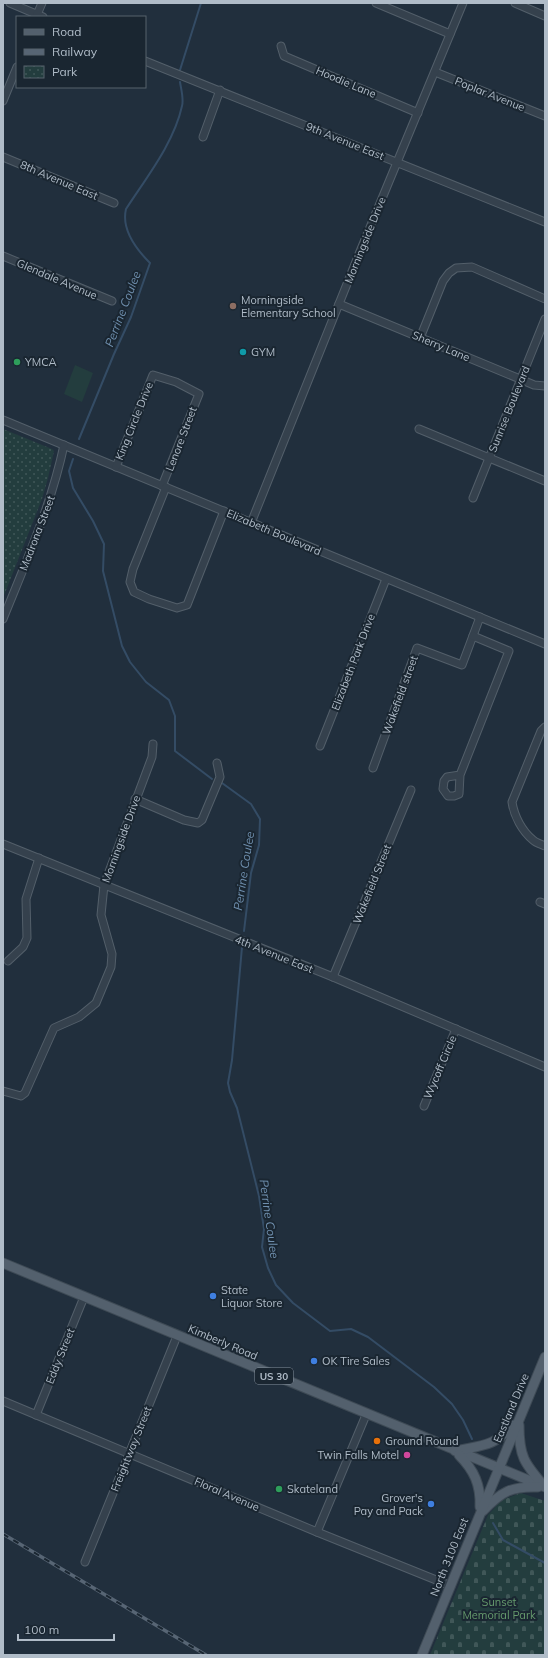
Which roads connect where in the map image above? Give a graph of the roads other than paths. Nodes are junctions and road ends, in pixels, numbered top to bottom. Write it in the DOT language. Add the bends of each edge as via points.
graph roads {
  1 [pos="10,3"];
  2 [pos="42,3"];
  3 [pos="376,3"];
  4 [pos="463,3"];
  5 [pos="515,3"];
  6 [pos="39,16"];
  7 [pos="545,16"];
  8 [pos="450,34"];
  9 [pos="281,46"];
  10 [pos="146,61"];
  11 [pos="16,69"];
  12 [pos="435,72"];
  13 [pos="220,90"];
  14 [pos="3,101"];
  15 [pos="418,113"];
  16 [pos="545,116"];
  17 [pos="203,137"];
  18 [pos="3,157"];
  19 [pos="397,162"];
  20 [pos="114,203"];
  21 [pos="545,222"];
  22 [pos="3,256"];
  23 [pos="545,299"];
  24 [pos="112,301"];
  25 [pos="339,304"];
  26 [pos="545,319"];
  27 [pos="420,338"];
  28 [pos="520,379"];
  29 [pos="176,382"];
  30 [pos="545,386"];
  31 [pos="3,420"];
  32 [pos="419,429"];
  33 [pos="64,445"];
  34 [pos="490,458"];
  35 [pos="116,467"];
  36 [pos="545,481"];
  37 [pos="164,487"];
  38 [pos="473,498"];
  39 [pos="224,511"];
  40 [pos="251,523"];
  41 [pos="386,579"];
  42 [pos="480,618"];
  43 [pos="3,619"];
  44 [pos="473,636"];
  45 [pos="545,644"];
  46 [pos="545,728"];
  47 [pos="153,744"];
  48 [pos="320,746"];
  49 [pos="217,763"];
  50 [pos="373,768"];
  51 [pos="460,775"];
  52 [pos="411,790"];
  53 [pos="135,799"];
  54 [pos="3,844"];
  55 [pos="545,846"];
  56 [pos="39,858"];
  57 [pos="104,885"];
  58 [pos="8,961"];
  59 [pos="333,977"];
  60 [pos="456,1029"];
  61 [pos="545,1067"];
  62 [pos="3,1091"];
  63 [pos="424,1106"];
  64 [pos="3,1264"];
  65 [pos="84,1297"];
  66 [pos="177,1336"];
  67 [pos="545,1357"];
  68 [pos="3,1401"];
  69 [pos="366,1414"];
  70 [pos="36,1415"];
  71 [pos="519,1420"];
  72 [pos="455,1451"];
  73 [pos="129,1454"];
  74 [pos="498,1469"];
  75 [pos="545,1487"];
  76 [pos="479,1515"];
  77 [pos="317,1532"];
  78 [pos="85,1562"];
  79 [pos="451,1586"];
  80 [pos="422,1655"];
  1 -- 6 [label="street"];
  2 -- 6 [label="street"];
  3 -- 8 [label="street"];
  4 -- 8 [label="street, Morningside Drive"];
  5 -- 7 [label="street"];
  8 -- 12 [label="street, Morningside Drive"];
  9 -- 15 [label="street, Hoodie Lane" via="284,56"];
  10 -- 13 [label="street, 9th Avenue East"];
  11 -- 14 [label="street"];
  12 -- 15 [label="street, Morningside Drive"];
  12 -- 16 [label="street, Poplar Avenue"];
  13 -- 17 [label="street"];
  13 -- 19 [label="street, 9th Avenue East"];
  15 -- 19 [label="street, Morningside Drive"];
  18 -- 20 [label="street, 8th Avenue East"];
  19 -- 21 [label="street, 9th Avenue East"];
  19 -- 25 [label="street, Morningside Drive"];
  22 -- 24 [label="street, Glendale Avenue"];
  23 -- 27 [label="street" via="472,267 456,268 448,273 443,281"];
  25 -- 27 [label="street, Sherry Lane"];
  25 -- 40 [label="street, Morningside Drive"];
  26 -- 28 [label="street, Sunrise Boulevard"];
  27 -- 28 [label="street, Sherry Lane"];
  28 -- 30 [label="street, Sherry Lane"];
  28 -- 34 [label="street, Sunrise Boulevard"];
  29 -- 35 [label="street, King Circle Drive" via="153,375"];
  29 -- 37 [label="street, Lenore Street" via="198,394"];
  31 -- 33 [label="street, Elizabeth Boulevard"];
  32 -- 34 [label="street"];
  33 -- 35 [label="street, Elizabeth Boulevard"];
  33 -- 43 [label="street, Madrona Street" via="46,512"];
  34 -- 36 [label="street"];
  34 -- 38 [label="street, Sunrise Boulevard"];
  35 -- 37 [label="street, Elizabeth Boulevard"];
  37 -- 39 [label="street, Elizabeth Boulevard"];
  37 -- 39 [label="street" via="130,582 134,592 149,599 177,608 187,605"];
  39 -- 40 [label="street, Elizabeth Boulevard"];
  40 -- 41 [label="street, Elizabeth Boulevard"];
  41 -- 42 [label="street, Elizabeth Boulevard"];
  41 -- 48 [label="street, Elizabeth Park Drive"];
  42 -- 44 [label="street, Wakefield street"];
  42 -- 45 [label="street, Elizabeth Boulevard"];
  44 -- 50 [label="street, Wakefield street" via="462,665 417,648"];
  44 -- 51 [label="street" via="509,651"];
  46 -- 55 [label="street" via="541,731 512,802 519,823 534,841"];
  47 -- 53 [label="street, Morningside Drive" via="152,757"];
  49 -- 53 [label="street" via="220,777 202,820 198,823 184,820"];
  52 -- 59 [label="street, Wakefield Street"];
  53 -- 57 [label="street, Morningside Drive"];
  54 -- 56 [label="street, 4th Avenue East"];
  56 -- 57 [label="street, 4th Avenue East"];
  56 -- 58 [label="street" via="26,899 27,938 23,947"];
  57 -- 59 [label="street, 4th Avenue East"];
  57 -- 62 [label="street, Morningside Drive" via="100,915 112,954 111,967 96,1003 79,1017 54,1028 25,1093 20,1096"];
  59 -- 60 [label="street, 4th Avenue East"];
  60 -- 61 [label="street, 4th Avenue East"];
  60 -- 63 [label="street, Wycoff Circle"];
  64 -- 65 [label="main road, Kimberly Road / US 30"];
  65 -- 66 [label="main road, Kimberly Road / US 30"];
  65 -- 70 [label="street, Eddy Street"];
  66 -- 69 [label="main road, Kimberly Road / US 30"];
  66 -- 73 [label="street, Freightway Street"];
  67 -- 71 [label="main road, Eastland Drive"];
  68 -- 70 [label="street, Floral Avenue"];
  69 -- 72 [label="main road, Kimberly Road / US 30"];
  69 -- 77 [label="street"];
  70 -- 73 [label="street, Floral Avenue"];
  71 -- 72 [label="main road" via="492,1444"];
  71 -- 74 [label="main road, Eastland Drive"];
  71 -- 75 [label="main road" via="521,1454 527,1467"];
  72 -- 74 [label="main road, Kimberly Road / US 30"];
  72 -- 76 [label="main road" via="467,1463 477,1479 480,1489"];
  73 -- 77 [label="street, Floral Avenue"];
  73 -- 78 [label="street, Freightway Street"];
  74 -- 75 [label="main road, Kimberly Road / US 30"];
  74 -- 76 [label="main road, North 3100 East"];
  75 -- 76 [label="main road" via="528,1487 501,1493"];
  76 -- 79 [label="main road, North 3100 East"];
  77 -- 79 [label="street, Floral Avenue"];
  79 -- 80 [label="main road, North 3100 East"];
}
